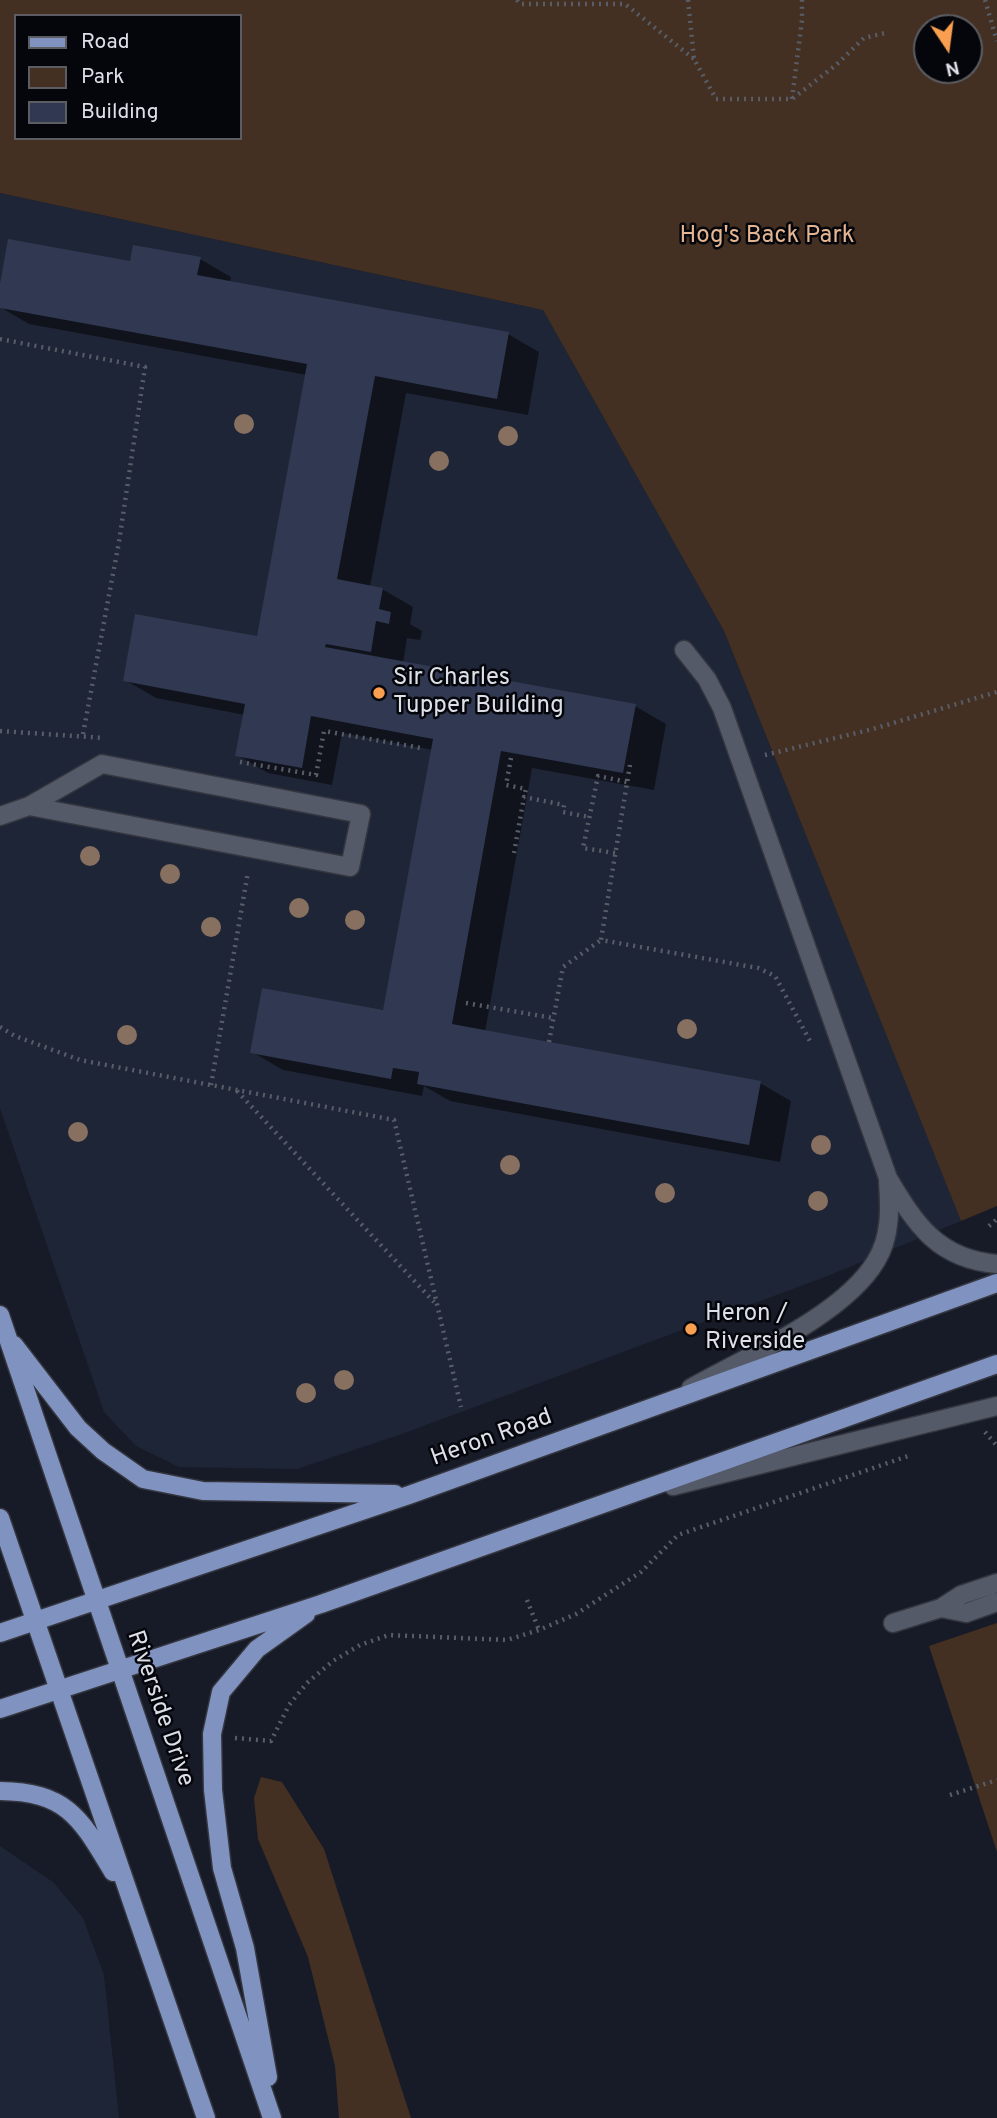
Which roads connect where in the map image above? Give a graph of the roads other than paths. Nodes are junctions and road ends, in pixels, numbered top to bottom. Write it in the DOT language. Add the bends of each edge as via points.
graph roads {
  1 [pos="684,650"];
  2 [pos="29,806"];
  3 [pos="0,816"];
  4 [pos="888,1178"];
  5 [pos="997,1264"];
  6 [pos="997,1283"];
  7 [pos="0,1315"];
  8 [pos="6,1333"];
  9 [pos="997,1364"];
  10 [pos="666,1403"];
  11 [pos="997,1406"];
  12 [pos="409,1495"];
  13 [pos="629,1497"];
  14 [pos="0,1518"];
  15 [pos="997,1583"];
  16 [pos="95,1601"];
  17 [pos="997,1602"];
  18 [pos="321,1604"];
  19 [pos="941,1608"];
  20 [pos="36,1621"];
  21 [pos="893,1623"];
  22 [pos="0,1633"];
  23 [pos="121,1669"];
  24 [pos="60,1689"];
  25 [pos="0,1709"];
  26 [pos="0,1791"];
  27 [pos="131,1904"];
  28 [pos="206,2118"];
  29 [pos="274,2118"];
  1 -- 4 [label="lane" via="722,708"];
  2 -- 2 [label="lane" via="102,764 361,814 351,867"];
  2 -- 3 [label="lane"];
  4 -- 5 [label="lane" via="925,1234 960,1256"];
  4 -- 10 [label="lane" via="884,1243 877,1260 849,1293"];
  6 -- 10 [label="main road, Heron Road"];
  7 -- 8 [label="main road, Riverside Drive"];
  8 -- 12 [label="main road" via="78,1428 143,1479 203,1491"];
  8 -- 16 [label="main road, Riverside Drive"];
  9 -- 13 [label="main road"];
  10 -- 12 [label="main road, Heron Road"];
  11 -- 13 [label="lane"];
  12 -- 16 [label="main road, Heron Road"];
  13 -- 18 [label="main road"];
  14 -- 20 [label="main road"];
  15 -- 19 [label="lane" via="961,1595"];
  16 -- 20 [label="main road, Heron Road"];
  16 -- 23 [label="main road, Riverside Drive"];
  17 -- 19 [label="lane" via="966,1613"];
  18 -- 23 [label="main road"];
  18 -- 29 [label="main road" via="257,1648 221,1692 212,1734 212,1790 222,1868 245,1948"];
  19 -- 21 [label="lane"];
  20 -- 22 [label="main road, Heron Road"];
  20 -- 24 [label="main road"];
  23 -- 24 [label="main road"];
  23 -- 29 [label="main road, Riverside Drive"];
  24 -- 25 [label="main road"];
  24 -- 27 [label="main road"];
  26 -- 27 [label="main road" via="54,1799 84,1824"];
  27 -- 28 [label="main road"];
}
